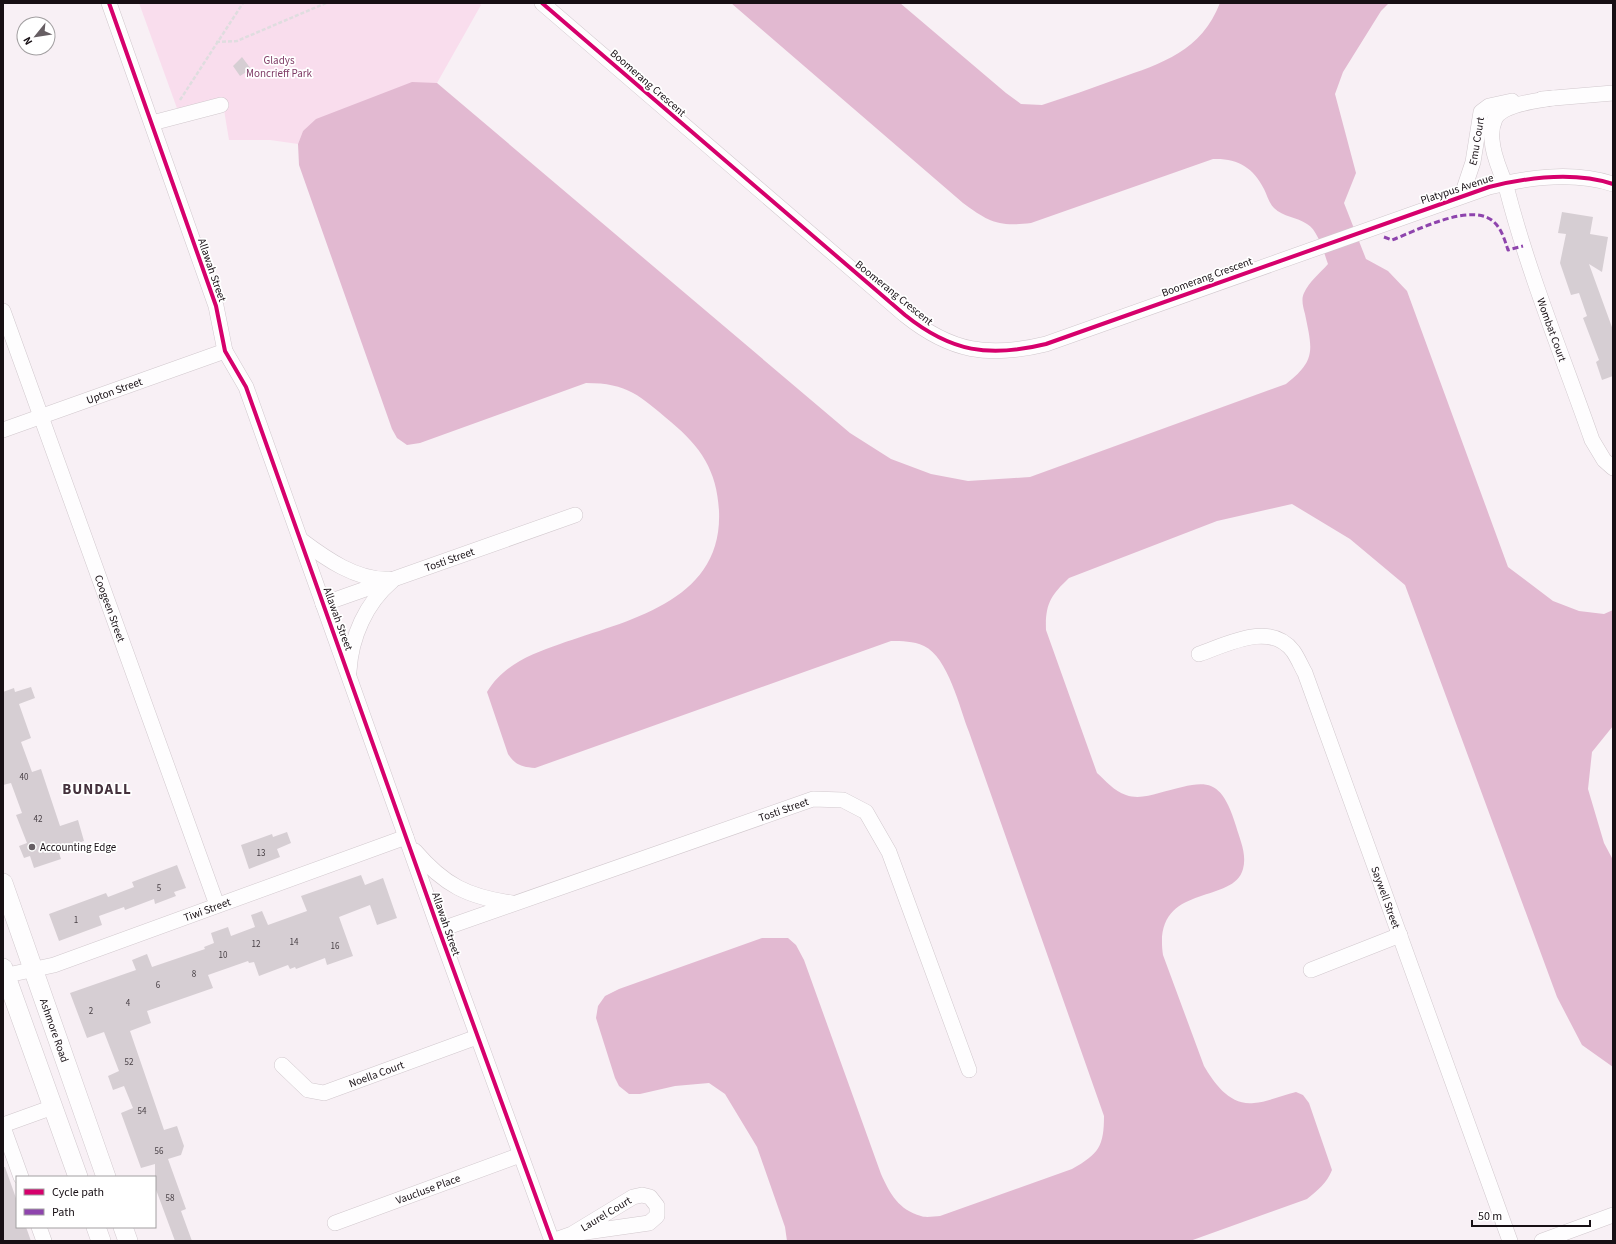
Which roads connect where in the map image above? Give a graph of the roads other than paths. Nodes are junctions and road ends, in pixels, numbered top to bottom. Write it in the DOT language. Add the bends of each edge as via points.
graph roads {
  1 [pos="109,3"];
  2 [pos="542,3"];
  3 [pos="1613,93"];
  4 [pos="1553,98"];
  5 [pos="222,105"];
  6 [pos="152,123"];
  7 [pos="1505,183"];
  8 [pos="1613,184"];
  9 [pos="1462,195"];
  10 [pos="1358,233"];
  11 [pos="3,312"];
  12 [pos="225,351"];
  13 [pos="42,416"];
  14 [pos="3,430"];
  15 [pos="1613,468"];
  16 [pos="575,515"];
  17 [pos="301,540"];
  18 [pos="398,577"];
  19 [pos="324,604"];
  20 [pos="1200,654"];
  21 [pos="349,674"];
  22 [pos="408,841"];
  23 [pos="3,883"];
  24 [pos="515,903"];
  25 [pos="217,905"];
  26 [pos="439,930"];
  27 [pos="1400,935"];
  28 [pos="34,969"];
  29 [pos="1311,970"];
  30 [pos="4,975"];
  31 [pos="477,1037"];
  32 [pos="282,1065"];
  33 [pos="969,1070"];
  34 [pos="53,1107"];
  35 [pos="3,1126"];
  36 [pos="520,1155"];
  37 [pos="21,1176"];
  38 [pos="78,1176"];
  39 [pos="106,1176"];
  40 [pos="1613,1215"];
  41 [pos="335,1223"];
  42 [pos="39,1228"];
  43 [pos="96,1228"];
  44 [pos="124,1228"];
  45 [pos="572,1234"];
  46 [pos="44,1241"];
  47 [pos="101,1241"];
  48 [pos="128,1241"];
  49 [pos="552,1241"];
  50 [pos="1510,1241"];
  51 [pos="1542,1241"];
  1 -- 6 [label="street, Allawah Street"];
  2 -- 10 [label="street, Boomerang Crescent" via="923,330 964,348 991,352 1020,350 1046,344"];
  3 -- 4 [label="street, Emu Court"];
  4 -- 7 [label="street, Emu Court" via="1506,109 1495,118 1492,140"];
  4 -- 9 [label="street, Emu Court" via="1511,101 1483,109 1473,162"];
  5 -- 6 [label="street"];
  6 -- 12 [label="street, Allawah Street" via="216,306"];
  7 -- 8 [label="street, Platypus Avenue" via="1563,176"];
  7 -- 9 [label="street, Platypus Avenue"];
  7 -- 15 [label="street, Wombat Court" via="1520,239 1592,440 1604,460"];
  9 -- 10 [label="street, Platypus Avenue"];
  11 -- 13 [label="street, Coogeen Street"];
  12 -- 13 [label="street, Upton Street"];
  12 -- 17 [label="street, Allawah Street" via="246,387"];
  13 -- 14 [label="street, Upton Street"];
  13 -- 25 [label="street, Coogeen Street"];
  16 -- 18 [label="street, Tosti Street"];
  17 -- 18 [label="street" via="350,570 377,578"];
  17 -- 19 [label="street, Allawah Street"];
  18 -- 19 [label="street, Tosti Street"];
  18 -- 21 [label="street" via="374,600 363,618 354,643"];
  19 -- 21 [label="street, Allawah Street"];
  20 -- 27 [label="street, Saywell Street" via="1250,637 1269,636 1280,640 1293,651 1305,673"];
  21 -- 22 [label="street, Allawah Street"];
  22 -- 24 [label="street" via="434,872 458,889 480,897"];
  22 -- 25 [label="street, Tiwi Street"];
  22 -- 26 [label="street, Allawah Street"];
  23 -- 28 [label="main road, Ashmore Road"];
  24 -- 26 [label="street, Tosti Street"];
  24 -- 33 [label="street, Tosti Street" via="813,799 843,800 866,812 889,852"];
  25 -- 28 [label="street, Tiwi Street" via="54,965"];
  26 -- 31 [label="street, Allawah Street"];
  27 -- 29 [label="street"];
  27 -- 50 [label="street, Saywell Street"];
  28 -- 30 [label="street, Tiwi Street"];
  28 -- 39 [label="main road, Ashmore Road"];
  30 -- 34 [label="main road"];
  31 -- 32 [label="street, Noella Court" via="324,1092 308,1090"];
  31 -- 36 [label="street, Allawah Street"];
  34 -- 35 [label="street"];
  34 -- 38 [label="main road"];
  35 -- 37 [label="street"];
  36 -- 41 [label="street, Vaucluse Place"];
  36 -- 49 [label="street, Allawah Street"];
  40 -- 51 [label="street"];
  42 -- 46 [label="street"];
  43 -- 47 [label="main road"];
  44 -- 48 [label="main road"];
  45 -- 45 [label="street, Laurel Court" via="637,1196 650,1197 657,1206 656,1218 647,1224"];
  45 -- 49 [label="street, Laurel Court"];
}
